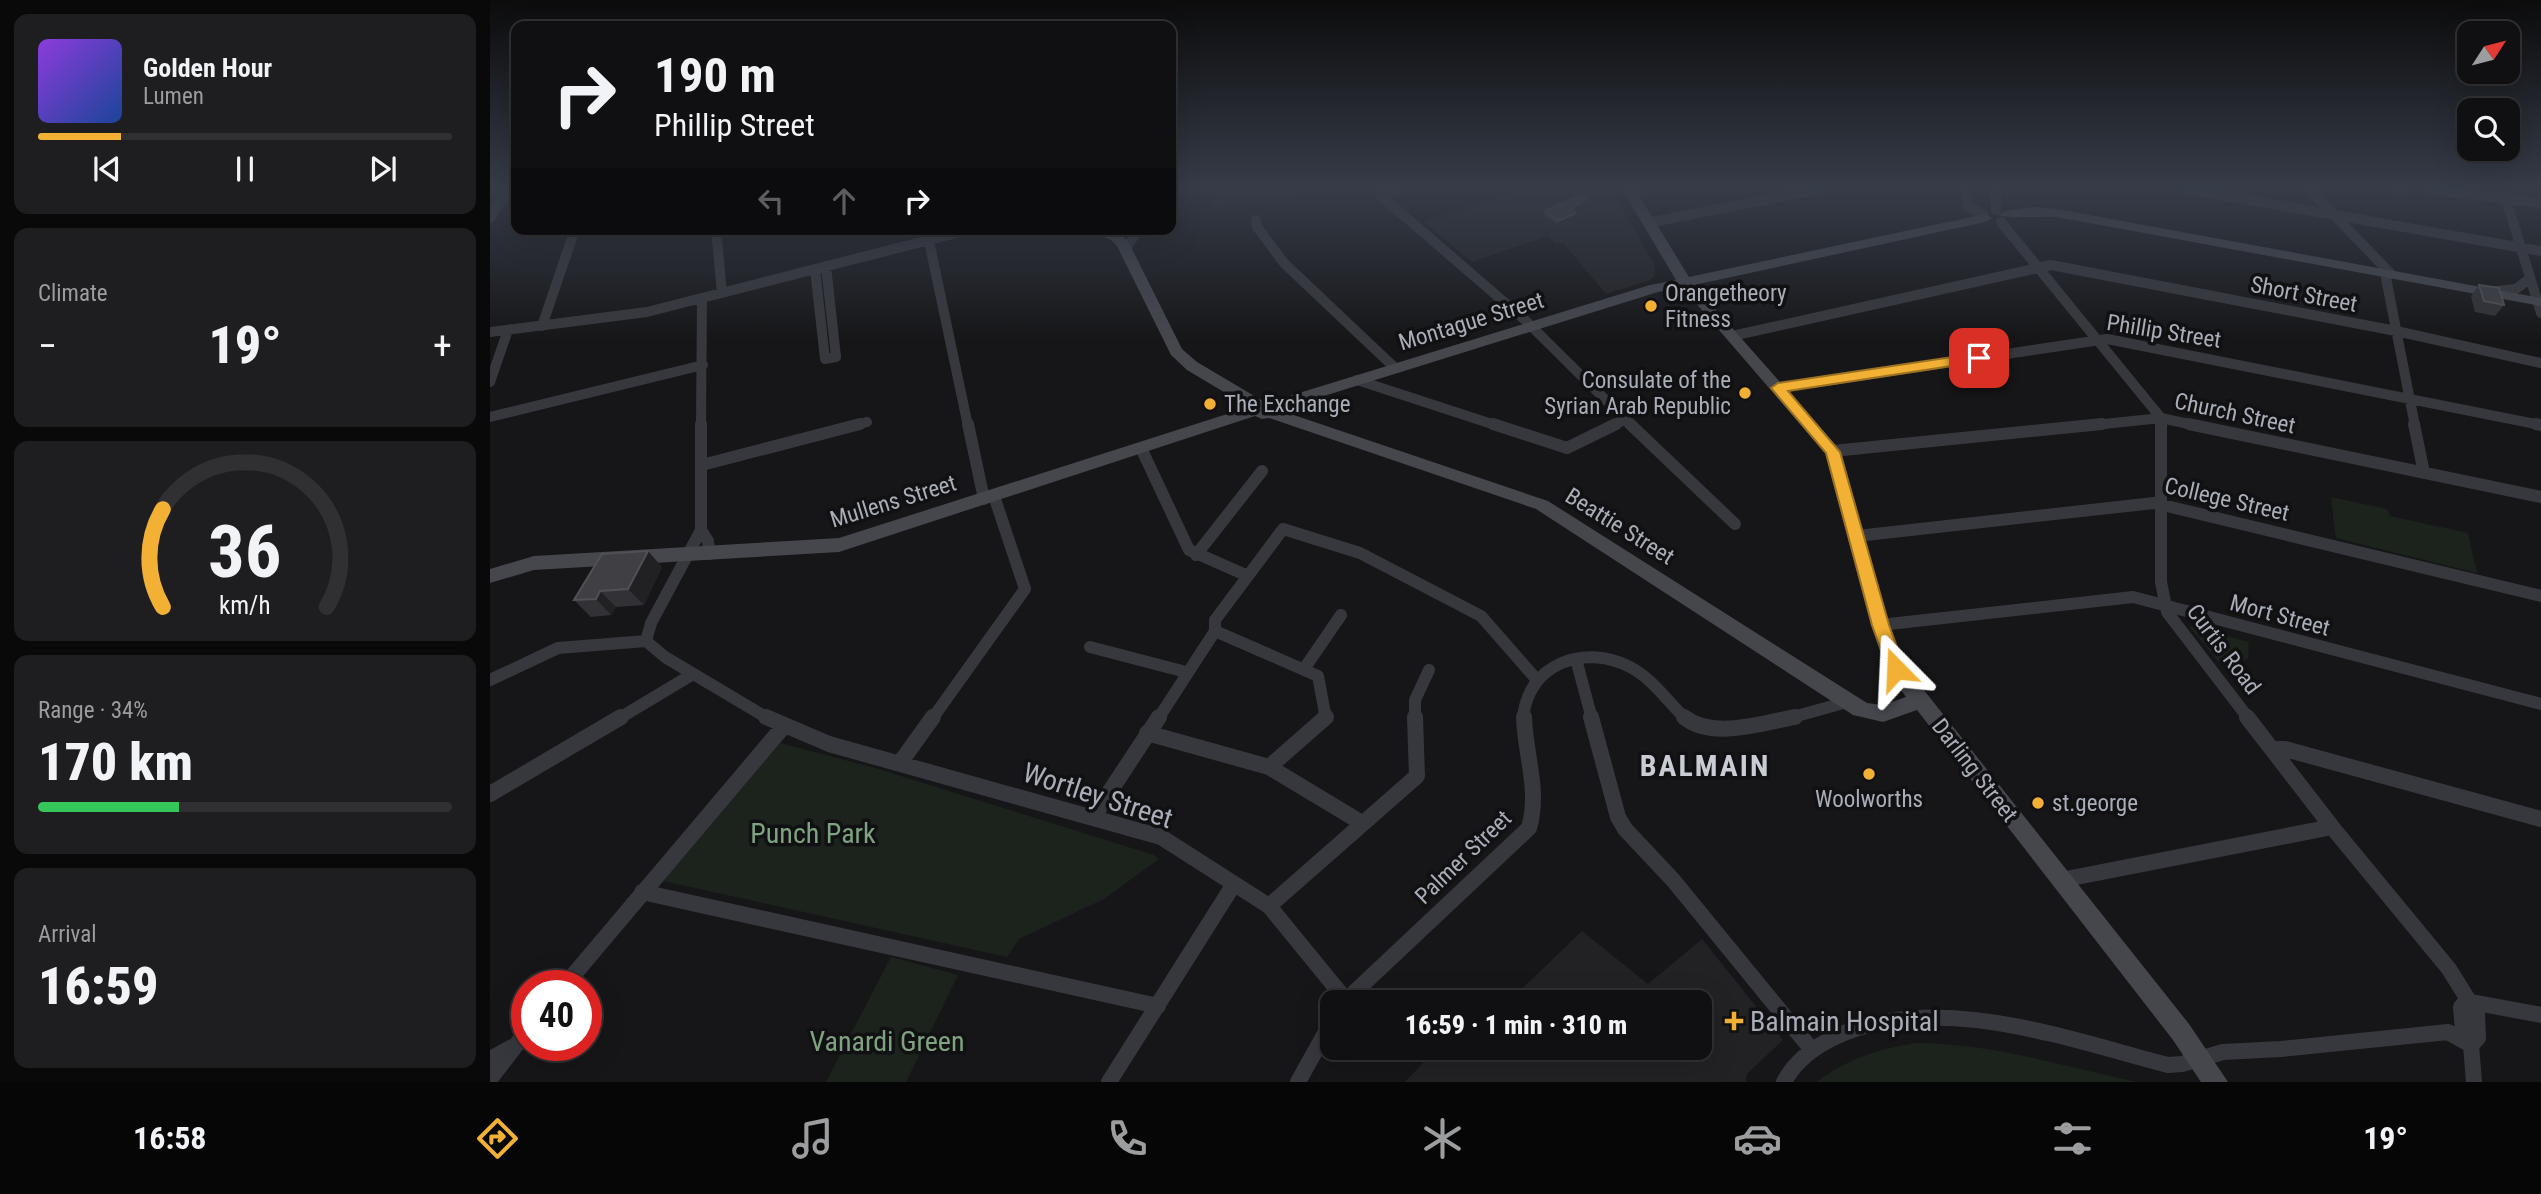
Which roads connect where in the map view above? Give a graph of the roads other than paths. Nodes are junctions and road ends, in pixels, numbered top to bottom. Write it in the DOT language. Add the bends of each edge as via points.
graph roads {
  1 [pos="571,239"];
  2 [pos="717,239"];
  3 [pos="934,239"];
  4 [pos="1118,239"];
  5 [pos="1132,239"];
  6 [pos="1267,239"];
  7 [pos="1431,239"];
  8 [pos="1658,239"];
  9 [pos="1884,239"];
  10 [pos="2016,239"];
  11 [pos="2201,239"];
  12 [pos="2356,239"];
  13 [pos="2474,239"];
  14 [pos="2518,239"];
  15 [pos="929,241"];
  16 [pos="1126,248"];
  17 [pos="2521,248"];
  18 [pos="2541,251"];
  19 [pos="2040,266"];
  20 [pos="820,267"];
  21 [pos="2388,274"];
  22 [pos="2529,279"];
  23 [pos="1685,282"];
  24 [pos="2489,292"];
  25 [pos="722,293"];
  26 [pos="702,298"];
  27 [pos="2540,306"];
  28 [pos="831,312"];
  29 [pos="819,315"];
  30 [pos="542,326"];
  31 [pos="1531,326"];
  32 [pos="508,330"];
  33 [pos="2396,331"];
  34 [pos="490,332"];
  35 [pos="1732,336"];
  36 [pos="2098,339"];
  37 [pos="2541,363"];
  38 [pos="703,365"];
  39 [pos="1395,368"];
  40 [pos="1357,380"];
  41 [pos="490,382"];
  42 [pos="1778,388"];
  43 [pos="2410,398"];
  44 [pos="1264,409"];
  45 [pos="490,417"];
  46 [pos="2161,418"];
  47 [pos="1626,419"];
  48 [pos="867,422"];
  49 [pos="2541,425"];
  50 [pos="1141,448"];
  51 [pos="1833,452"];
  52 [pos="702,465"];
  53 [pos="1262,471"];
  54 [pos="2424,473"];
  55 [pos="2541,497"];
  56 [pos="989,498"];
  57 [pos="2163,504"];
  58 [pos="1735,524"];
  59 [pos="701,530"];
  60 [pos="1857,536"];
  61 [pos="709,554"];
  62 [pos="685,555"];
  63 [pos="1196,555"];
  64 [pos="490,576"];
  65 [pos="1248,576"];
  66 [pos="2541,596"];
  67 [pos="2164,604"];
  68 [pos="1341,615"];
  69 [pos="1880,625"];
  70 [pos="1214,631"];
  71 [pos="646,641"];
  72 [pos="1090,648"];
  73 [pos="1576,659"];
  74 [pos="1304,669"];
  75 [pos="1429,670"];
  76 [pos="1186,672"];
  77 [pos="693,674"];
  78 [pos="490,680"];
  79 [pos="1536,680"];
  80 [pos="1920,699"];
  81 [pos="1847,702"];
  82 [pos="2541,704"];
  83 [pos="783,727"];
  84 [pos="1147,733"];
  85 [pos="2272,749"];
  86 [pos="900,763"];
  87 [pos="1269,766"];
  88 [pos="490,794"];
  89 [pos="1093,817"];
  90 [pos="2541,819"];
  91 [pos="1362,823"];
  92 [pos="2332,827"];
  93 [pos="2061,880"];
  94 [pos="1234,884"];
  95 [pos="642,892"];
  96 [pos="1269,906"];
  97 [pos="577,970"];
  98 [pos="1335,990"];
  99 [pos="1356,990"];
  100 [pos="2466,1001"];
  101 [pos="1157,1006"];
  102 [pos="2541,1015"];
  103 [pos="1320,1043"];
  104 [pos="2471,1045"];
  105 [pos="511,1047"];
  106 [pos="511,1050"];
  107 [pos="1812,1050"];
  108 [pos="2200,1058"];
  109 [pos="490,1059"];
  110 [pos="490,1079"];
  111 [pos="1109,1082"];
  112 [pos="1298,1082"];
  113 [pos="1784,1082"];
  114 [pos="2216,1082"];
  115 [pos="2474,1082"];
  1 -- 30 [label="street"];
  2 -- 25 [label="street"];
  3 -- 15 [label="street"];
  4 -- 16 [label="street"];
  5 -- 16 [label="street"];
  6 -- 39 [label="street" via="1284,263"];
  7 -- 31 [label="street"];
  8 -- 23 [label="street, Darling Street"];
  9 -- 23 [label="street, Montague Street"];
  10 -- 19 [label="street"];
  11 -- 21 [label="street, Montague Street"];
  12 -- 21 [label="street"];
  13 -- 17 [label="street"];
  14 -- 17 [label="street"];
  15 -- 20 [label="street"];
  15 -- 56 [label="street"];
  16 -- 44 [label="street, Beattie Street" via="1176,352"];
  17 -- 18 [label="street"];
  17 -- 22 [label="street"];
  19 -- 33 [label="street, Short Street"];
  19 -- 35 [label="street, Short Street"];
  19 -- 36 [label="street"];
  20 -- 25 [label="street"];
  20 -- 28 [label="street"];
  20 -- 29 [label="street"];
  21 -- 24 [label="street, Montague Street"];
  21 -- 33 [label="street"];
  22 -- 24 [label="street" via="2511,290"];
  22 -- 27 [label="street"];
  23 -- 31 [label="street, Montague Street"];
  23 -- 35 [label="street, Darling Street"];
  24 -- 27 [label="street, Montague Street"];
  25 -- 26 [label="street"];
  26 -- 30 [label="street" via="630,316"];
  26 -- 38 [label="street"];
  28 -- 29 [label="street"];
  28 -- 29 [label="street" via="836,356 825,359"];
  30 -- 32 [label="street"];
  31 -- 39 [label="street, Montague Street"];
  31 -- 47 [label="street"];
  32 -- 34 [label="street"];
  32 -- 41 [label="street"];
  33 -- 37 [label="street, Short Street"];
  33 -- 43 [label="street"];
  35 -- 42 [label="street, Darling Street"];
  36 -- 42 [label="street, Phillip Street"];
  36 -- 43 [label="street, Phillip Street"];
  36 -- 46 [label="street"];
  38 -- 45 [label="street"];
  38 -- 52 [label="street"];
  39 -- 40 [label="street, Montague Street"];
  40 -- 44 [label="street, Montague Street"];
  40 -- 47 [label="street" via="1567,448"];
  42 -- 51 [label="street, Darling Street"];
  43 -- 49 [label="street, Phillip Street"];
  43 -- 54 [label="street"];
  44 -- 50 [label="street, Mullens Street"];
  44 -- 81 [label="street, Beattie Street" via="1542,505"];
  46 -- 51 [label="street, Church Street"];
  46 -- 54 [label="street, Church Street"];
  46 -- 57 [label="street, Curtis Road"];
  47 -- 58 [label="street"];
  48 -- 52 [label="street"];
  50 -- 56 [label="street, Mullens Street"];
  50 -- 63 [label="street" via="1185,544"];
  51 -- 60 [label="street, Darling Street"];
  52 -- 59 [label="street"];
  53 -- 63 [label="street"];
  54 -- 55 [label="street, Church Street"];
  56 -- 61 [label="street, Mullens Street" via="839,545"];
  56 -- 86 [label="street" via="1024,589"];
  57 -- 60 [label="street, College Street"];
  57 -- 66 [label="street, College Street"];
  57 -- 67 [label="street, Curtis Road"];
  59 -- 61 [label="street"];
  59 -- 62 [label="street"];
  60 -- 69 [label="street, Darling Street"];
  61 -- 62 [label="street, Mullens Street"];
  62 -- 64 [label="street, Mullens Street" via="534,563"];
  62 -- 71 [label="street"];
  63 -- 65 [label="street"];
  65 -- 70 [label="street" via="1216,620"];
  65 -- 79 [label="street" via="1283,528 1360,553 1481,616"];
  67 -- 69 [label="street, Mort Street" via="2116,597"];
  67 -- 82 [label="street, Mort Street"];
  67 -- 85 [label="street, Curtis Road" via="2175,626"];
  68 -- 74 [label="street"];
  69 -- 80 [label="street, Darling Street" via="1892,663"];
  70 -- 74 [label="street"];
  70 -- 76 [label="street"];
  71 -- 77 [label="street, Wortley Street"];
  71 -- 78 [label="street" via="558,648"];
  72 -- 76 [label="street"];
  73 -- 79 [label="street" via="1557,663"];
  73 -- 81 [label="street" via="1601,657 1620,662 1649,679 1684,717 1703,727 1831,709"];
  73 -- 107 [label="street" via="1625,829 1673,880"];
  74 -- 87 [label="street" via="1318,676 1326,719"];
  75 -- 91 [label="street" via="1415,700 1417,776"];
  76 -- 84 [label="street"];
  77 -- 83 [label="street, Wortley Street"];
  77 -- 88 [label="street"];
  79 -- 99 [label="street, Palmer Street" via="1523,712 1536,807 1529,828"];
  80 -- 81 [label="street, Beattie Street" via="1882,715"];
  80 -- 93 [label="street, Darling Street"];
  83 -- 86 [label="street, Wortley Street"];
  83 -- 95 [label="street"];
  84 -- 87 [label="street"];
  84 -- 89 [label="street"];
  85 -- 90 [label="street"];
  85 -- 92 [label="street, Curtis Road"];
  86 -- 89 [label="street, Wortley Street"];
  87 -- 91 [label="street"];
  89 -- 94 [label="street, Wortley Street" via="1161,837"];
  91 -- 96 [label="street"];
  92 -- 93 [label="street"];
  92 -- 100 [label="street, Curtis Road" via="2449,969"];
  93 -- 108 [label="street, Darling Street"];
  94 -- 96 [label="street, Wortley Street"];
  94 -- 101 [label="street"];
  95 -- 97 [label="street"];
  95 -- 101 [label="street"];
  96 -- 98 [label="street, Wortley Street"];
  100 -- 102 [label="street"];
  100 -- 104 [label="street, Curtis Road" via="2477,1014 2478,1038"];
  101 -- 111 [label="street"];
  103 -- 112 [label="street"];
  104 -- 108 [label="street" via="2448,1032 2223,1052"];
  104 -- 115 [label="street, Curtis Road"];
  105 -- 109 [label="street"];
  106 -- 110 [label="street"];
  107 -- 108 [label="street" via="1855,1027 1915,1016 2011,1028 2168,1065"];
  107 -- 113 [label="street"];
  108 -- 114 [label="street, Darling Street"];
}
